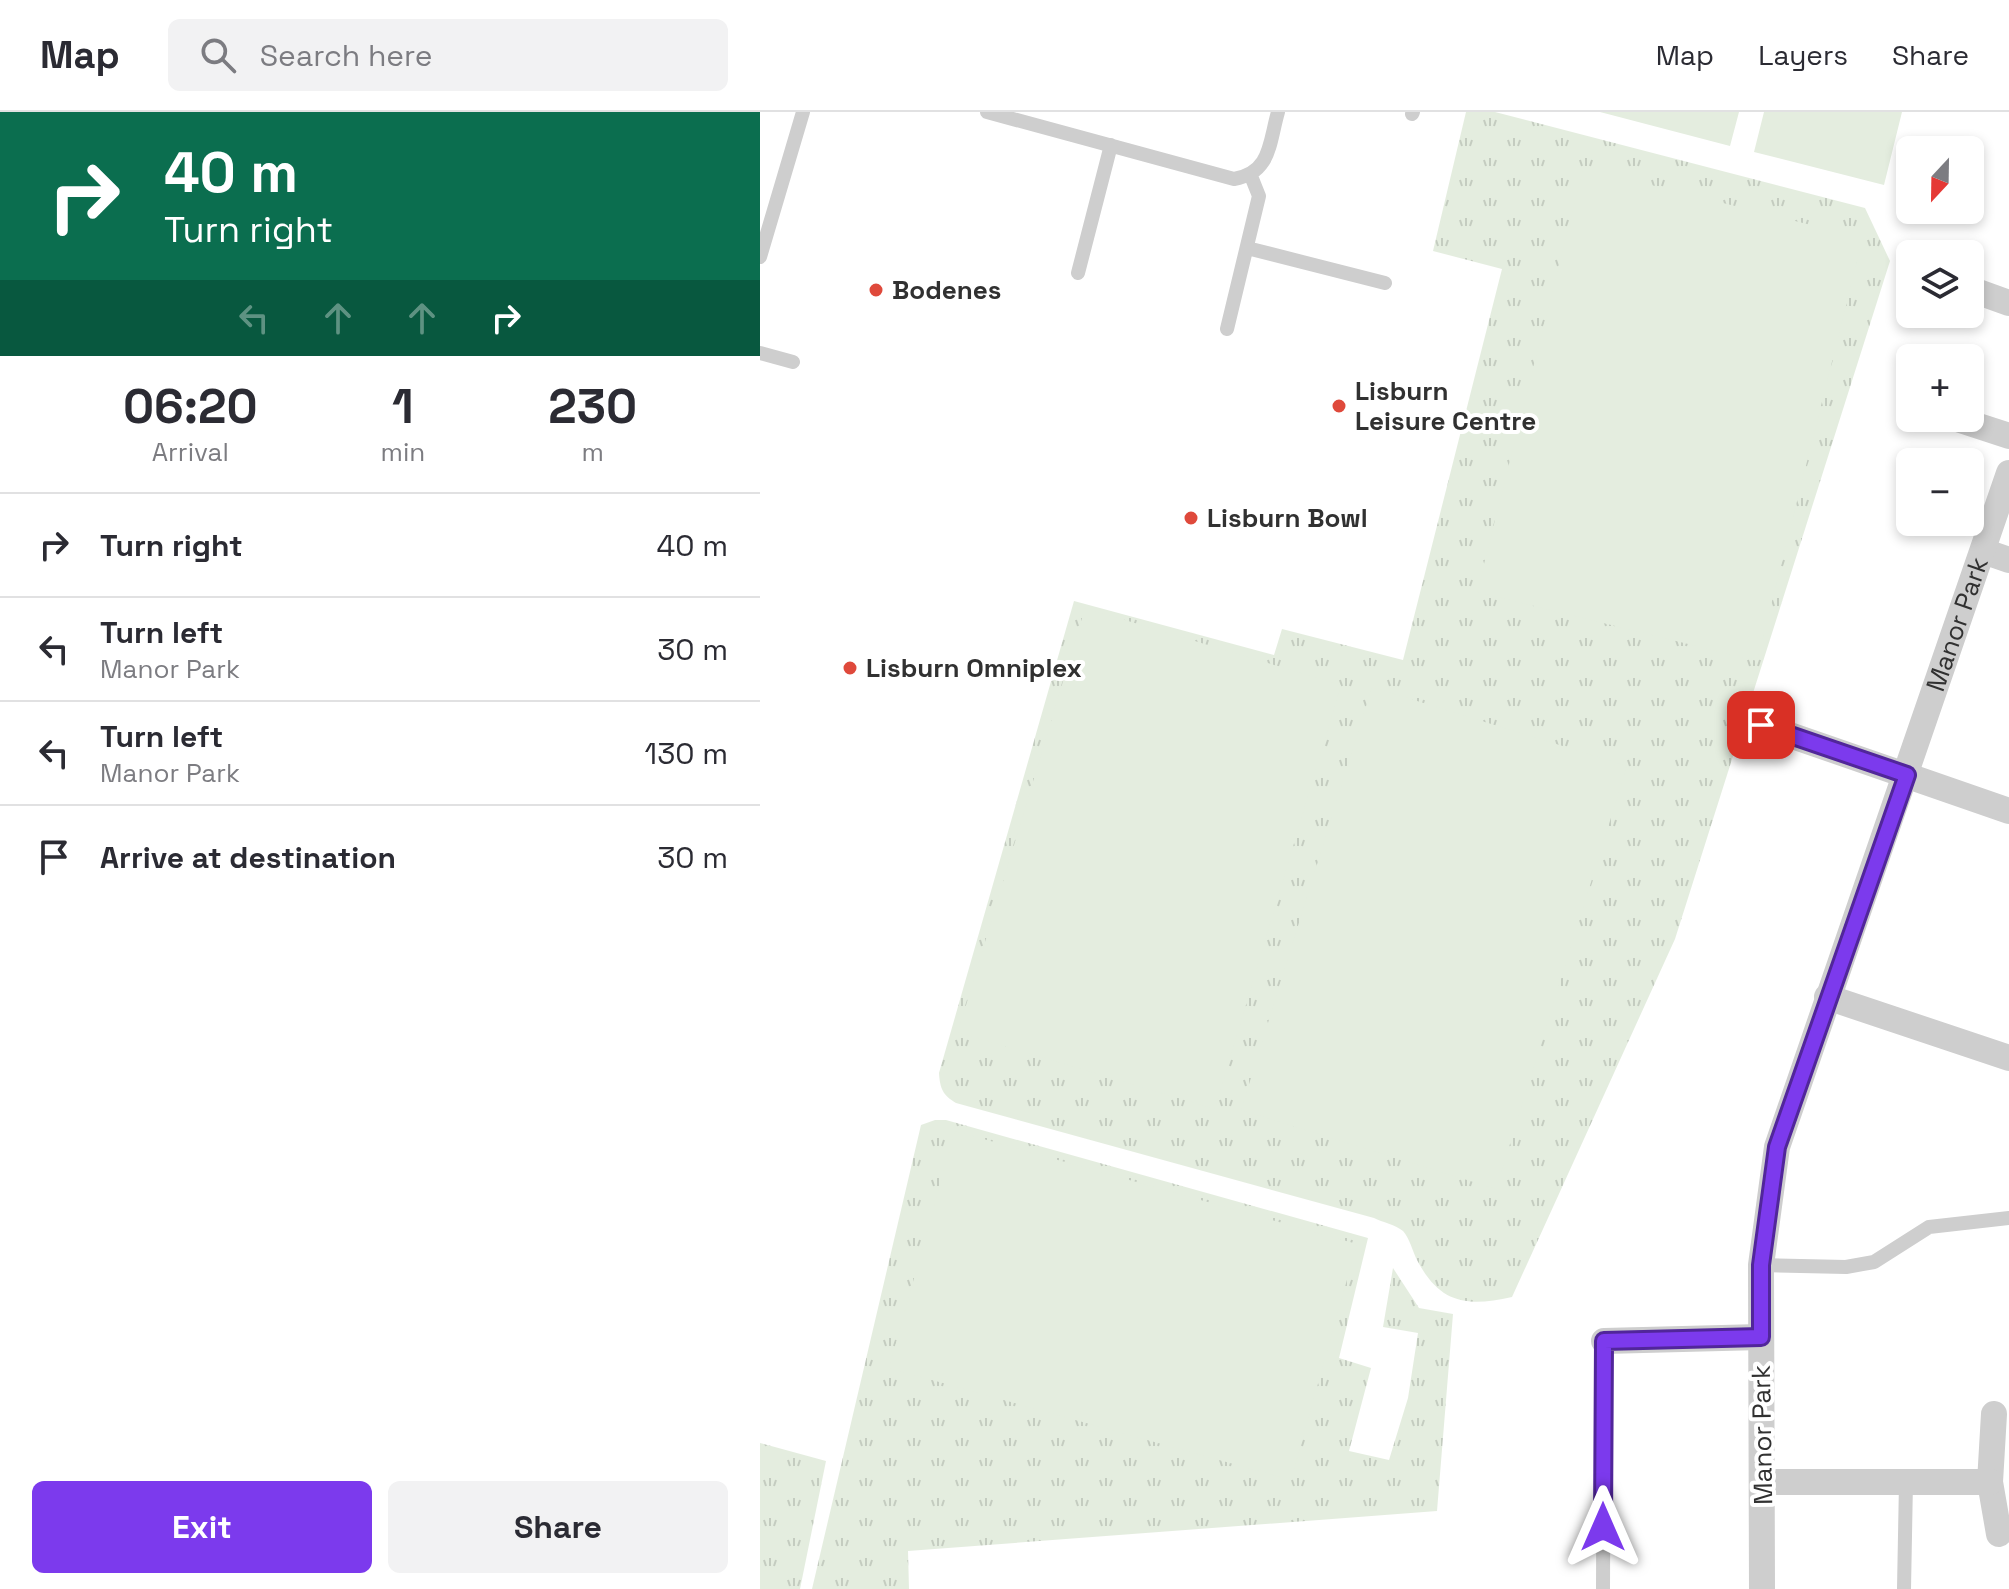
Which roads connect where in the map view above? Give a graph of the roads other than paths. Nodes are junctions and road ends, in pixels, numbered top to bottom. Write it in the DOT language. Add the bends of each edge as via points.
graph roads {
  1 [pos="803,112"];
  2 [pos="987,112"];
  3 [pos="1278,112"];
  4 [pos="1111,145"];
  5 [pos="1251,176"];
  6 [pos="1247,248"];
  7 [pos="760,257"];
  8 [pos="1078,273"];
  9 [pos="1385,283"];
  10 [pos="1984,294"];
  11 [pos="2009,303"];
  12 [pos="1227,329"];
  13 [pos="760,353"];
  14 [pos="793,362"];
  15 [pos="1984,428"];
  16 [pos="2009,436"];
  17 [pos="2009,473"];
  18 [pos="1983,551"];
  19 [pos="2009,560"];
  20 [pos="1761,725"];
  21 [pos="1907,775"];
  22 [pos="2009,811"];
  23 [pos="1827,997"];
  24 [pos="2009,1058"];
  25 [pos="2009,1218"];
  26 [pos="1761,1265"];
  27 [pos="1761,1337"];
  28 [pos="1604,1341"];
  29 [pos="1994,1414"];
  30 [pos="1764,1482"];
  31 [pos="1906,1482"];
  32 [pos="1990,1482"];
  33 [pos="1999,1534"];
  34 [pos="1603,1589"];
  35 [pos="1762,1589"];
  36 [pos="1904,1589"];
  1 -- 7 [label="lane"];
  2 -- 4 [label="lane"];
  3 -- 5 [label="lane" via="1265,158"];
  4 -- 5 [label="lane" via="1234,179"];
  4 -- 8 [label="lane"];
  5 -- 6 [label="lane" via="1259,196"];
  6 -- 9 [label="lane"];
  6 -- 12 [label="lane"];
  10 -- 11 [label="street"];
  13 -- 14 [label="lane"];
  15 -- 16 [label="street"];
  17 -- 18 [label="street, Manor Park"];
  18 -- 19 [label="street"];
  18 -- 21 [label="street, Manor Park"];
  20 -- 21 [label="street"];
  21 -- 22 [label="street"];
  21 -- 23 [label="street, Manor Park"];
  23 -- 24 [label="street"];
  23 -- 26 [label="street, Manor Park" via="1777,1147"];
  25 -- 26 [label="lane" via="1929,1227 1874,1262 1860,1265"];
  26 -- 27 [label="street, Manor Park"];
  27 -- 28 [label="street"];
  27 -- 30 [label="street, Manor Park"];
  28 -- 34 [label="lane"];
  29 -- 32 [label="street"];
  30 -- 31 [label="street"];
  30 -- 35 [label="street, Manor Park"];
  31 -- 32 [label="street"];
  31 -- 36 [label="lane"];
  32 -- 33 [label="street"];
}
